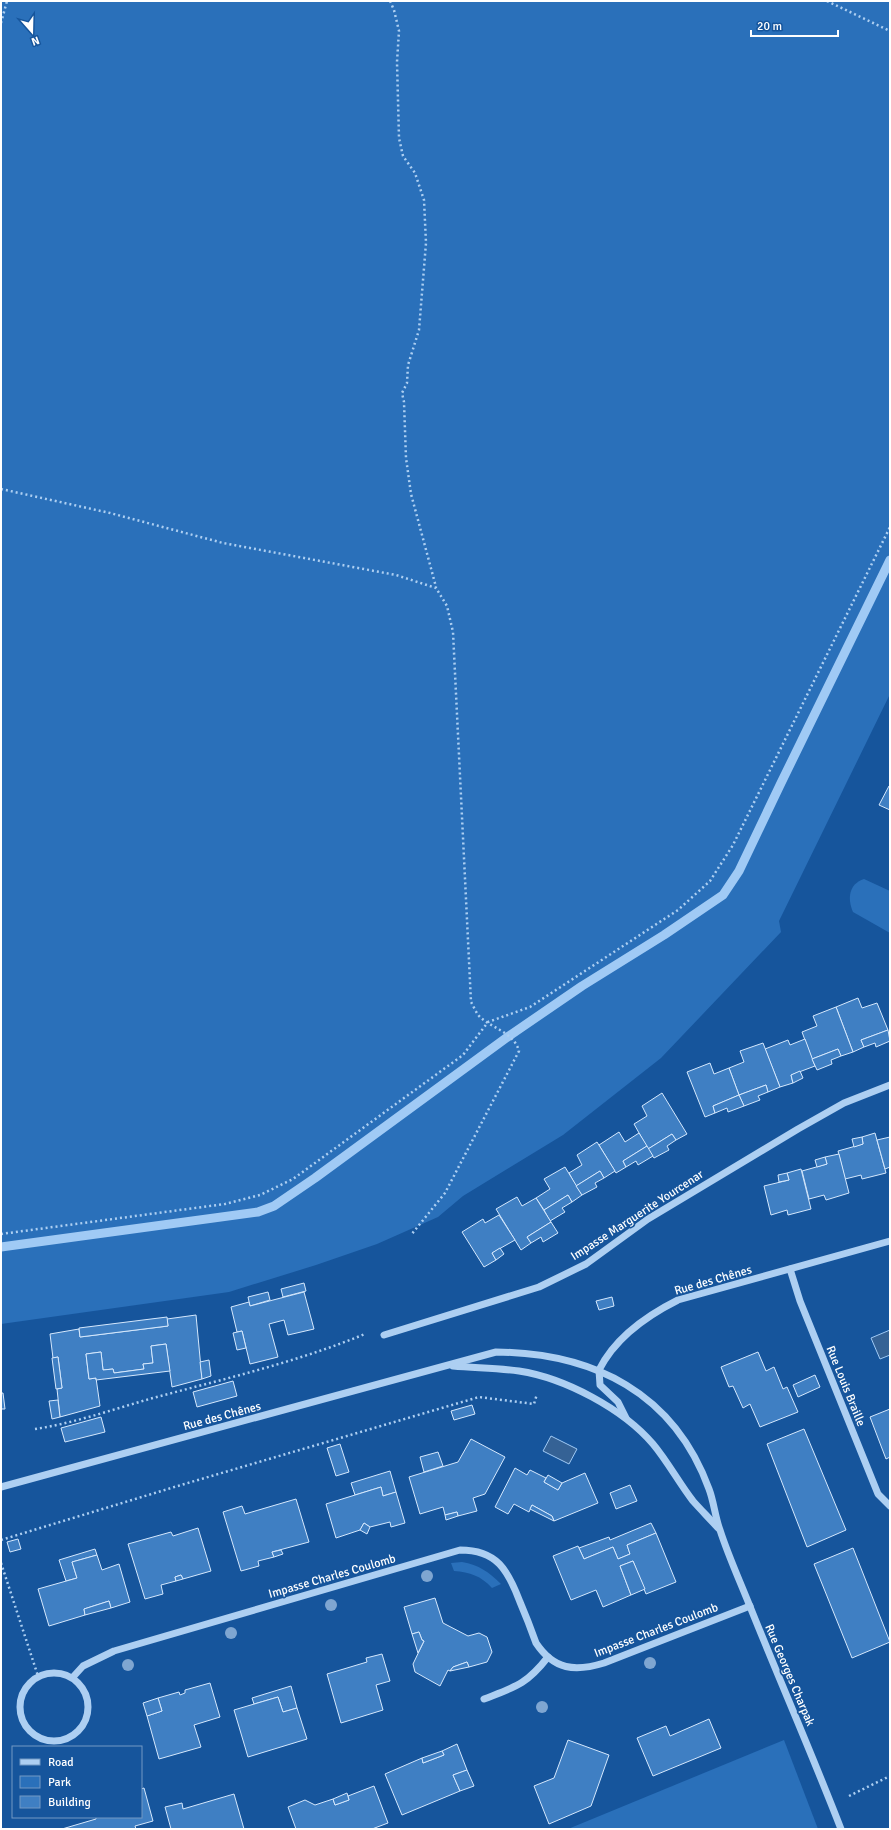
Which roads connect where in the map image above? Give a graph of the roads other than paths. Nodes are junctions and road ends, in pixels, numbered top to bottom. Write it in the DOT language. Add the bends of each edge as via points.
graph roads {
  1 [pos="890,1085"];
  2 [pos="890,1241"];
  3 [pos="790,1269"];
  4 [pos="384,1335"];
  5 [pos="449,1366"];
  6 [pos="599,1370"];
  7 [pos="572,1388"];
  8 [pos="626,1418"];
  9 [pos="1,1486"];
  10 [pos="890,1506"];
  11 [pos="720,1529"];
  12 [pos="750,1606"];
  13 [pos="548,1657"];
  14 [pos="72,1677"];
  15 [pos="484,1699"];
  16 [pos="842,1829"];
  1 -- 4 [label="street, Impasse Marguerite Yourcenar" via="844,1103 798,1129 648,1219 586,1264 539,1287"];
  2 -- 3 [label="street, Rue des Chênes"];
  3 -- 6 [label="street, Rue des Chênes" via="678,1300 632,1329 604,1360"];
  3 -- 10 [label="street, Rue Louis Braille" via="800,1301 878,1494"];
  5 -- 6 [label="street, Rue des Chênes" via="496,1352 519,1352 573,1362"];
  5 -- 7 [label="street, Rue des Chênes" via="520,1372 541,1376"];
  5 -- 9 [label="street, Rue des Chênes"];
  6 -- 8 [label="street" via="600,1385 618,1402"];
  6 -- 11 [label="street, Rue Georges Charpak" via="642,1396 670,1421 694,1458 710,1490"];
  7 -- 8 [label="street, Rue Georges Charpak"];
  8 -- 11 [label="street, Rue Georges Charpak" via="652,1444 693,1500"];
  11 -- 12 [label="street, Rue Georges Charpak"];
  12 -- 13 [label="street, Impasse Charles Coulomb" via="592,1667 569,1668"];
  12 -- 16 [label="street, Rue Georges Charpak"];
  13 -- 14 [label="street, Impasse Charles Coulomb" via="536,1643 512,1580 503,1568 485,1554 460,1550 114,1651 83,1666"];
  13 -- 15 [label="street" via="524,1682"];
  14 -- 14 [label="street" via="81,1685 87,1696 89,1708 80,1730 59,1741 47,1741 36,1736 21,1718 19,1705 28,1684 49,1672"];
}
